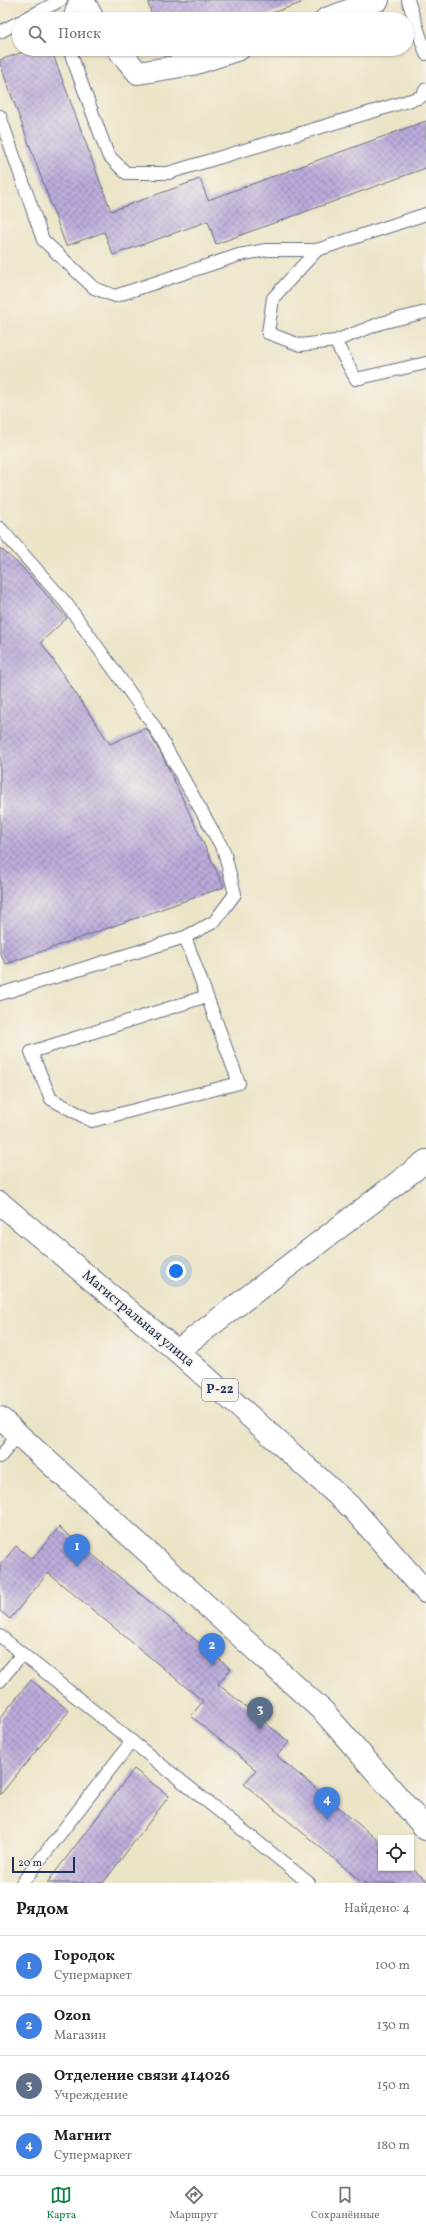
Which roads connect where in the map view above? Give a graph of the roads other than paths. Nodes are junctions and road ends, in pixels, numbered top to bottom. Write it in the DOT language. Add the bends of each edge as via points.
graph roads {
  1 [pos="60,0"];
  2 [pos="75,0"];
  3 [pos="83,0"];
  4 [pos="408,0"];
  5 [pos="374,1"];
  6 [pos="38,12"];
  7 [pos="71,12"];
  8 [pos="89,12"];
  9 [pos="345,12"];
  10 [pos="412,12"];
  11 [pos="414,18"];
  12 [pos="12,26"];
  13 [pos="0,32"];
  14 [pos="426,54"];
  15 [pos="72,56"];
  16 [pos="124,56"];
  17 [pos="218,56"];
  18 [pos="426,89"];
  19 [pos="0,116"];
  20 [pos="426,214"];
  21 [pos="317,250"];
  22 [pos="426,312"];
  23 [pos="335,341"];
  24 [pos="426,363"];
  25 [pos="0,528"];
  26 [pos="185,937"];
  27 [pos="0,994"];
  28 [pos="207,996"];
  29 [pos="426,1161"];
  30 [pos="0,1203"];
  31 [pos="177,1351"];
  32 [pos="0,1418"];
  33 [pos="18,1435"];
  34 [pos="0,1457"];
  35 [pos="426,1592"];
  36 [pos="0,1636"];
  37 [pos="22,1654"];
  38 [pos="0,1681"];
  39 [pos="132,1741"];
  40 [pos="426,1829"];
  41 [pos="22,1883"];
  42 [pos="309,1883"];
  1 -- 6 [label="lane"];
  2 -- 7 [label="lane"];
  3 -- 8 [label="main road"];
  4 -- 10 [label="lane"];
  5 -- 9 [label="main road"];
  11 -- 14 [label="lane"];
  12 -- 13 [label="lane"];
  15 -- 18 [label="lane" via="108,155 126,172 168,173 421,98"];
  16 -- 17 [label="main road" via="138,73 193,64"];
  19 -- 21 [label="lane" via="43,240 94,288 115,296 239,255 266,250"];
  20 -- 21 [label="lane"];
  21 -- 23 [label="lane" via="273,298 268,333 300,345"];
  22 -- 23 [label="lane" via="381,323"];
  23 -- 24 [label="lane" via="356,380"];
  25 -- 26 [label="lane" via="66,602 152,723 224,851 235,894 214,922"];
  26 -- 27 [label="lane"];
  26 -- 28 [label="lane"];
  28 -- 28 [label="lane" via="239,1084 92,1121 51,1099 31,1052"];
  29 -- 31 [label="main road"];
  30 -- 31 [label="main road, Магистральная улица / Р-22"];
  31 -- 35 [label="main road, Магистральная улица / Р-22" via="353,1509"];
  32 -- 33 [label="main road"];
  33 -- 34 [label="lane"];
  33 -- 40 [label="main road" via="324,1712"];
  36 -- 37 [label="lane"];
  37 -- 38 [label="lane"];
  37 -- 39 [label="lane"];
  39 -- 41 [label="lane"];
  39 -- 42 [label="lane"];
}
